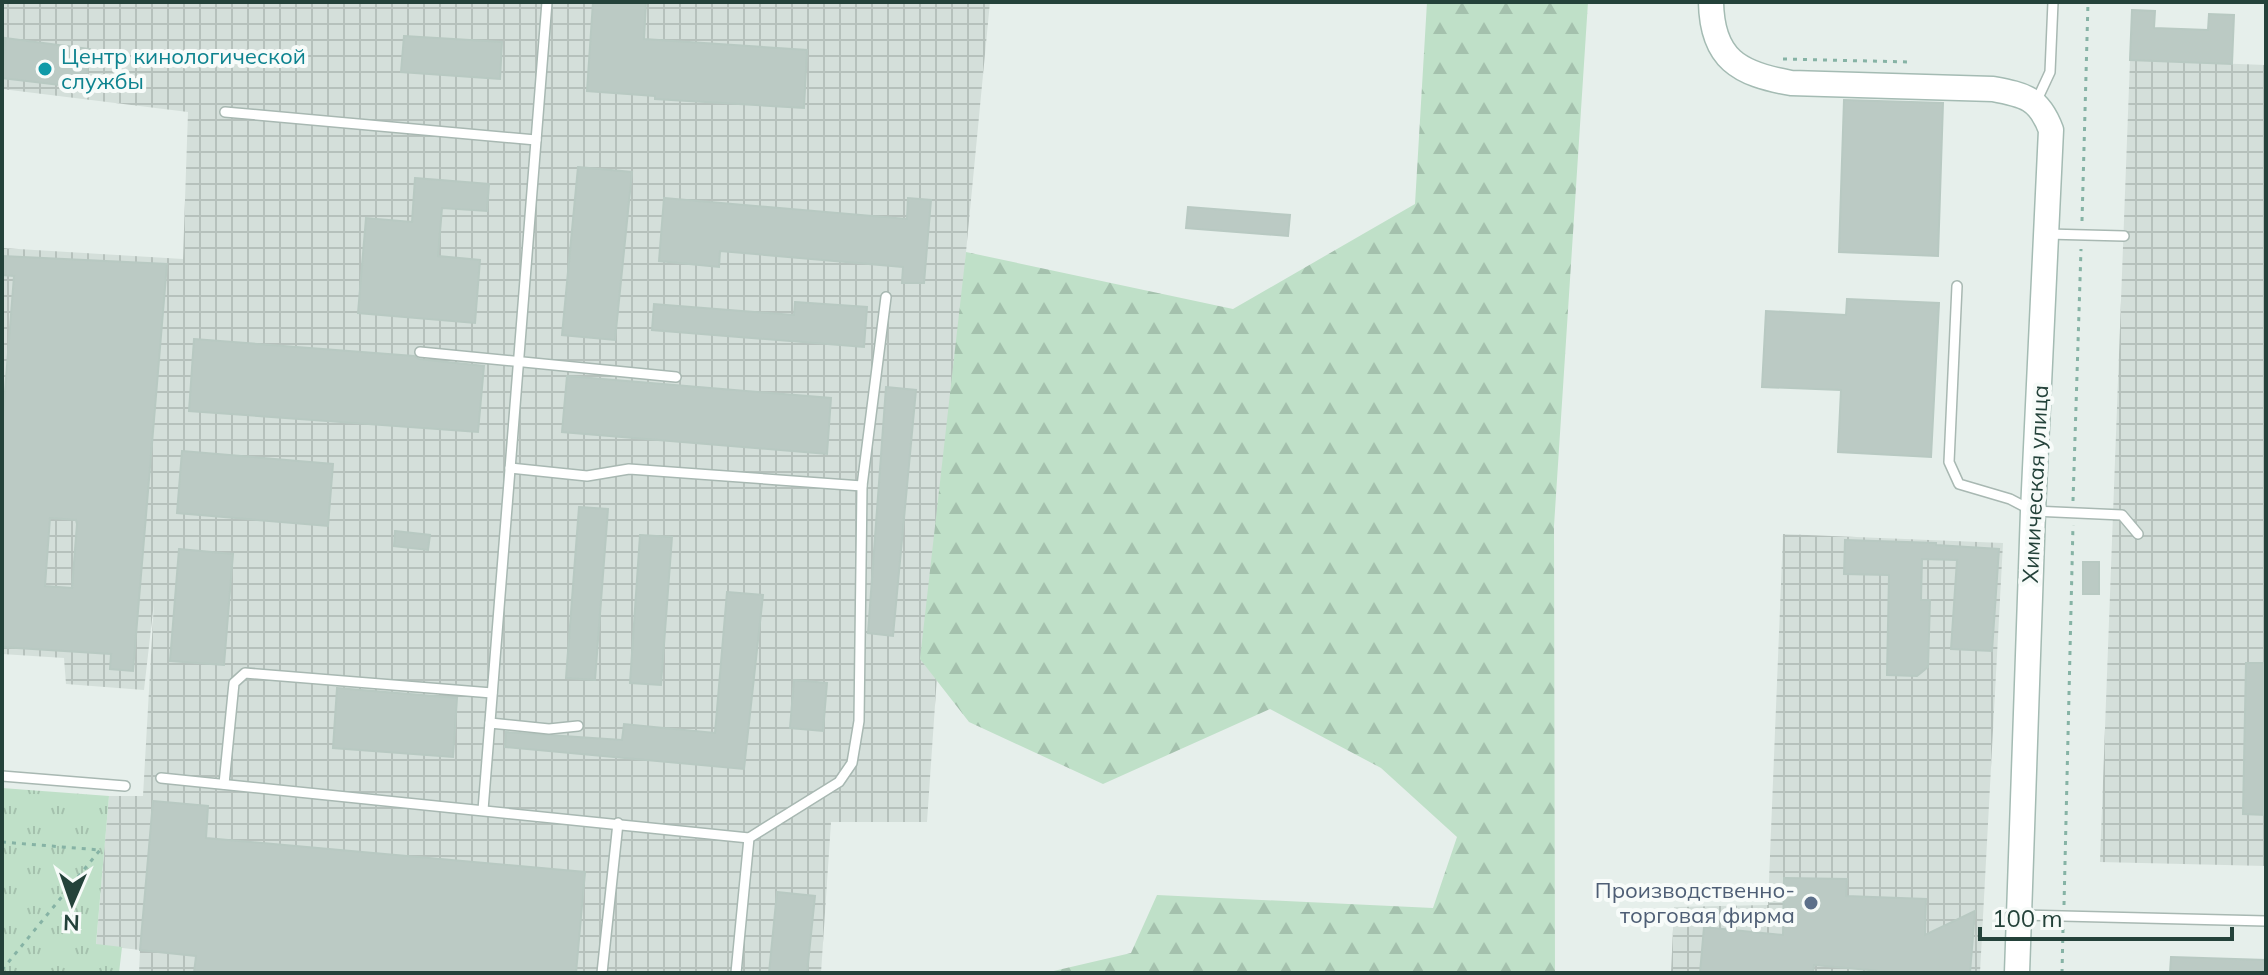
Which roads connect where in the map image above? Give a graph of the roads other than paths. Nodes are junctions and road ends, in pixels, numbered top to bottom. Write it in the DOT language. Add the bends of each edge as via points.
graph roads {
  1 [pos="547,2"];
  2 [pos="1711,2"];
  3 [pos="2053,2"];
  4 [pos="2036,102"];
  5 [pos="225,112"];
  6 [pos="536,140"];
  7 [pos="2046,234"];
  8 [pos="2124,236"];
  9 [pos="1957,286"];
  10 [pos="886,297"];
  11 [pos="420,352"];
  12 [pos="518,363"];
  13 [pos="676,377"];
  14 [pos="510,468"];
  15 [pos="862,486"];
  16 [pos="2033,511"];
  17 [pos="2138,534"];
  18 [pos="492,693"];
  19 [pos="490,723"];
  20 [pos="578,726"];
  21 [pos="2,776"];
  22 [pos="161,778"];
  23 [pos="224,784"];
  24 [pos="125,786"];
  25 [pos="483,810"];
  26 [pos="618,823"];
  27 [pos="749,838"];
  28 [pos="2017,915"];
  29 [pos="2266,921"];
  30 [pos="602,973"];
  31 [pos="736,973"];
  32 [pos="2017,973"];
  1 -- 6 [label="lane"];
  2 -- 4 [label="main road" via="1715,38 1724,54 1762,78 1993,89"];
  3 -- 4 [label="lane" via="2050,72"];
  4 -- 7 [label="main road, Химическая улица" via="2051,130"];
  5 -- 6 [label="lane"];
  6 -- 12 [label="lane"];
  7 -- 8 [label="lane"];
  7 -- 16 [label="main road, Химическая улица"];
  9 -- 16 [label="lane" via="1949,462 1959,484"];
  10 -- 15 [label="lane"];
  11 -- 12 [label="lane"];
  12 -- 13 [label="lane"];
  12 -- 14 [label="lane"];
  14 -- 15 [label="lane" via="587,476 629,469"];
  14 -- 18 [label="lane"];
  15 -- 27 [label="lane" via="859,721 852,763 839,782"];
  16 -- 17 [label="lane" via="2122,515"];
  16 -- 28 [label="main road, Химическая улица"];
  18 -- 19 [label="lane"];
  18 -- 23 [label="lane" via="245,673 234,683"];
  19 -- 20 [label="lane"];
  19 -- 25 [label="lane"];
  21 -- 24 [label="lane"];
  22 -- 23 [label="lane"];
  23 -- 25 [label="lane"];
  25 -- 26 [label="lane"];
  26 -- 27 [label="lane"];
  26 -- 30 [label="lane"];
  27 -- 31 [label="lane"];
  28 -- 29 [label="lane"];
  28 -- 32 [label="main road, Химическая улица"];
}
